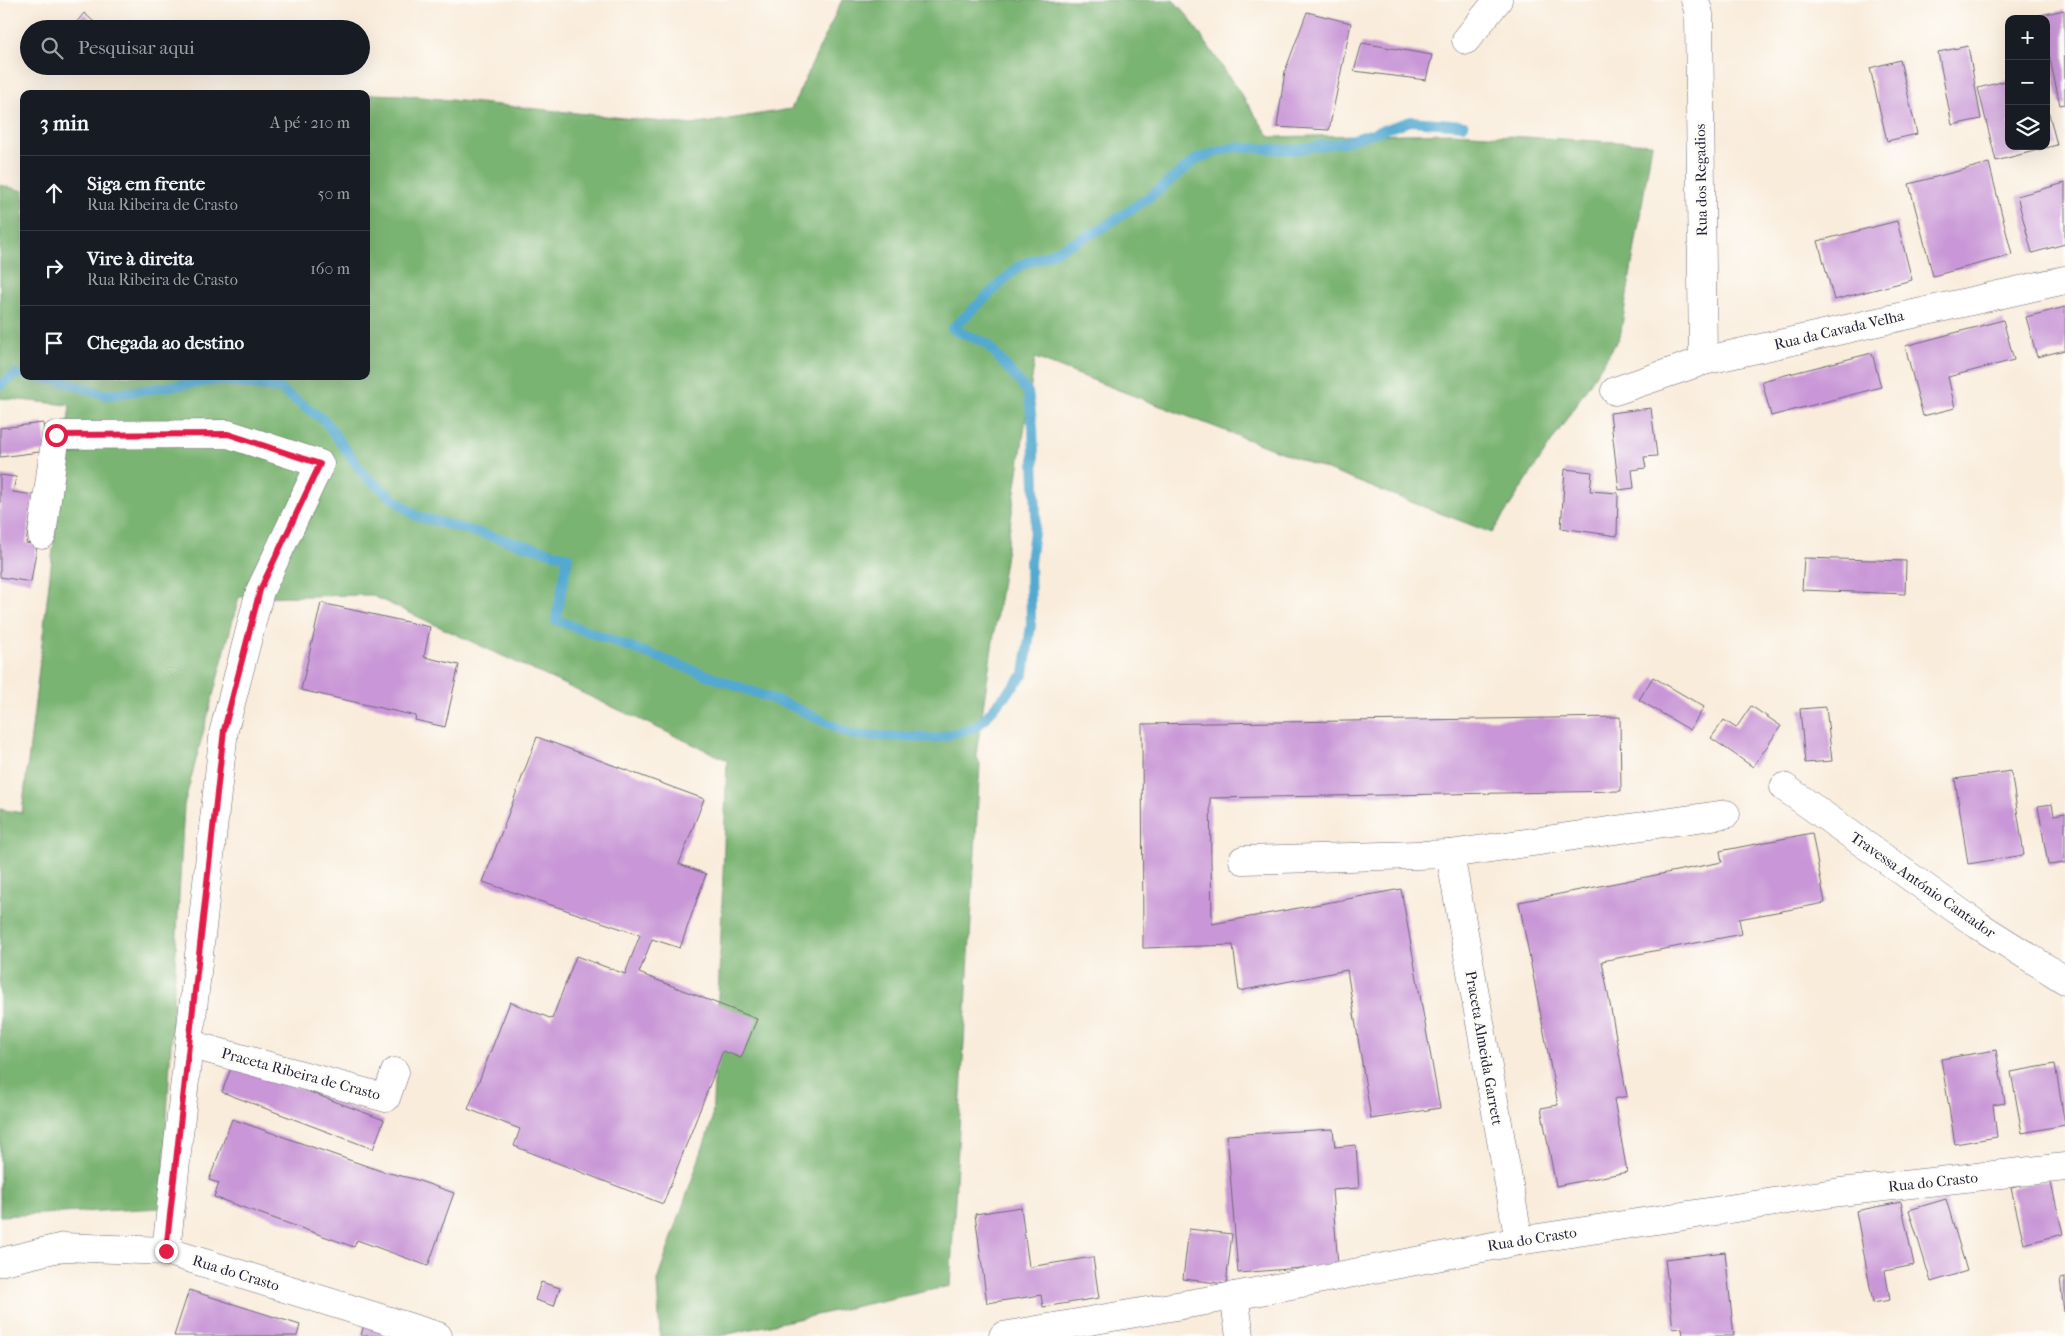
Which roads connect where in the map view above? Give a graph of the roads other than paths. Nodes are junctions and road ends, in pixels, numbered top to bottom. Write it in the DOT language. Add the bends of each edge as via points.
graph roads {
  1 [pos="1498,0"];
  2 [pos="1695,0"];
  3 [pos="1466,40"];
  4 [pos="2065,280"];
  5 [pos="1703,361"];
  6 [pos="1616,391"];
  7 [pos="42,535"];
  8 [pos="1784,787"];
  9 [pos="1726,814"];
  10 [pos="1450,854"];
  11 [pos="1243,860"];
  12 [pos="2065,980"];
  13 [pos="189,1044"];
  14 [pos="395,1072"];
  15 [pos="2065,1167"];
  16 [pos="1518,1241"];
  17 [pos="166,1251"];
  18 [pos="0,1262"];
  19 [pos="1234,1296"];
  20 [pos="438,1336"];
  21 [pos="1003,1336"];
  22 [pos="1240,1336"];
  1 -- 3 [label="street"];
  2 -- 5 [label="street, Rua dos Regadios" via="1699,14"];
  4 -- 5 [label="street, Rua da Cavada Velha"];
  5 -- 6 [label="street, Rua da Cavada Velha"];
  7 -- 13 [label="street" via="56,435 228,434 320,464 260,590 224,730"];
  8 -- 12 [label="street, Travessa António Cantador" via="1978,925"];
  9 -- 10 [label="street"];
  10 -- 11 [label="street"];
  10 -- 16 [label="street, Praceta Almeida Garrett"];
  13 -- 14 [label="street, Praceta Ribeira de Crasto" via="386,1098"];
  13 -- 17 [label="street"];
  15 -- 16 [label="street, Rua do Crasto" via="1840,1192"];
  16 -- 19 [label="street, Rua do Crasto"];
  17 -- 18 [label="street, Rua do Crasto" via="63,1247"];
  17 -- 20 [label="street, Rua do Crasto"];
  19 -- 21 [label="street, Rua do Crasto"];
  19 -- 22 [label="street"];
}
